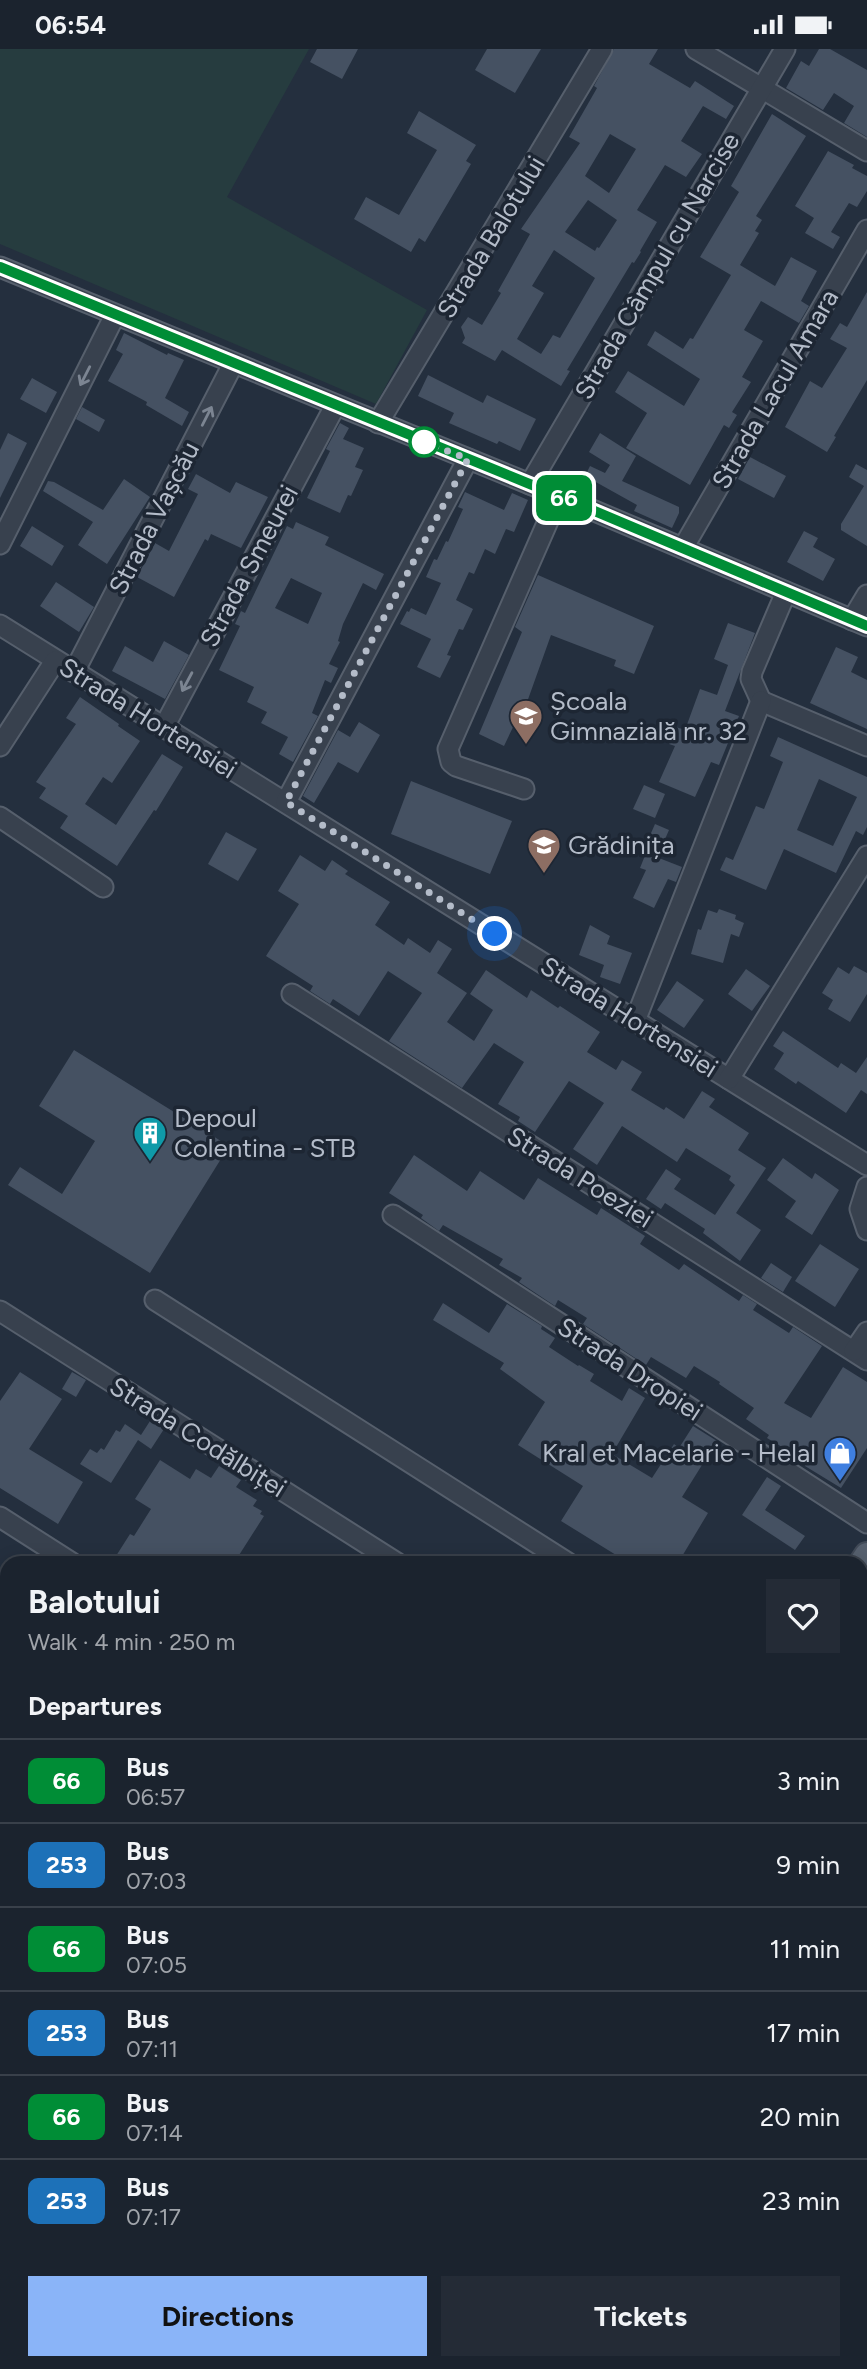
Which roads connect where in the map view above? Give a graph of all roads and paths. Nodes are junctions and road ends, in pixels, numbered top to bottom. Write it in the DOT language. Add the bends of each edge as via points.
graph roads {
  1 [pos="602,49"];
  2 [pos="696,49"];
  3 [pos="785,49"];
  4 [pos="762,88"];
  5 [pos="867,151"];
  6 [pos="867,230"];
  7 [pos="2,273"];
  8 [pos="116,315"];
  9 [pos="233,364"];
  10 [pos="335,406"];
  11 [pos="378,423"];
  12 [pos="468,459"];
  13 [pos="530,484"];
  14 [pos="559,496"];
  15 [pos="0,544"];
  16 [pos="683,548"];
  17 [pos="786,592"];
  18 [pos="867,595"];
  19 [pos="860,623"];
  20 [pos="0,625"];
  21 [pos="55,661"];
  22 [pos="74,672"];
  23 [pos="761,701"];
  24 [pos="164,727"];
  25 [pos="0,746"];
  26 [pos="867,746"];
  27 [pos="524,789"];
  28 [pos="286,802"];
  29 [pos="0,817"];
  30 [pos="867,856"];
  31 [pos="103,887"];
  32 [pos="292,994"];
  33 [pos="635,1021"];
  34 [pos="729,1079"];
  35 [pos="865,1160"];
  36 [pos="867,1187"];
  37 [pos="393,1215"];
  38 [pos="867,1230"];
  39 [pos="155,1300"];
  40 [pos="0,1311"];
  41 [pos="867,1332"];
  42 [pos="860,1355"];
  43 [pos="0,1517"];
  44 [pos="867,1523"];
  45 [pos="61,1556"];
  46 [pos="386,1556"];
  47 [pos="557,1556"];
  1 -- 11 [label="street, Strada Balotului"];
  2 -- 4 [label="street"];
  3 -- 4 [label="street, Strada Câmpul cu Narcise"];
  4 -- 5 [label="street"];
  4 -- 13 [label="street, Strada Câmpul cu Narcise"];
  6 -- 16 [label="street, Strada Lacul Amara"];
  7 -- 8 [label="street"];
  8 -- 9 [label="street"];
  8 -- 15 [label="street, one-way"];
  9 -- 10 [label="street"];
  22 -- 9 [label="street, Strada Vașcău, one-way"];
  10 -- 11 [label="street"];
  10 -- 24 [label="street, Strada Smeurei, one-way"];
  11 -- 12 [label="street"];
  12 -- 13 [label="street"];
  12 -- 28 [label="street"];
  13 -- 14 [label="street"];
  14 -- 16 [label="street"];
  14 -- 27 [label="street" via="448,749 456,767"];
  16 -- 17 [label="street"];
  17 -- 19 [label="street"];
  17 -- 23 [label="street" via="752,672"];
  18 -- 19 [label="street"];
  20 -- 21 [label="street, Strada Hortensiei"];
  21 -- 22 [label="street, Strada Hortensiei"];
  21 -- 25 [label="street"];
  22 -- 24 [label="street, Strada Hortensiei"];
  23 -- 26 [label="street"];
  23 -- 33 [label="street"];
  24 -- 28 [label="street, Strada Hortensiei"];
  28 -- 33 [label="street, Strada Hortensiei"];
  29 -- 31 [label="street"];
  30 -- 34 [label="street"];
  32 -- 42 [label="street, Strada Poeziei"];
  33 -- 34 [label="street, Strada Hortensiei"];
  34 -- 35 [label="street, Strada Hortensiei"];
  36 -- 38 [label="street" via="860,1209"];
  37 -- 44 [label="street, Strada Dropiei"];
  39 -- 47 [label="street"];
  40 -- 46 [label="street, Strada Codălbiței"];
  41 -- 42 [label="street"];
  43 -- 45 [label="street"];
}
